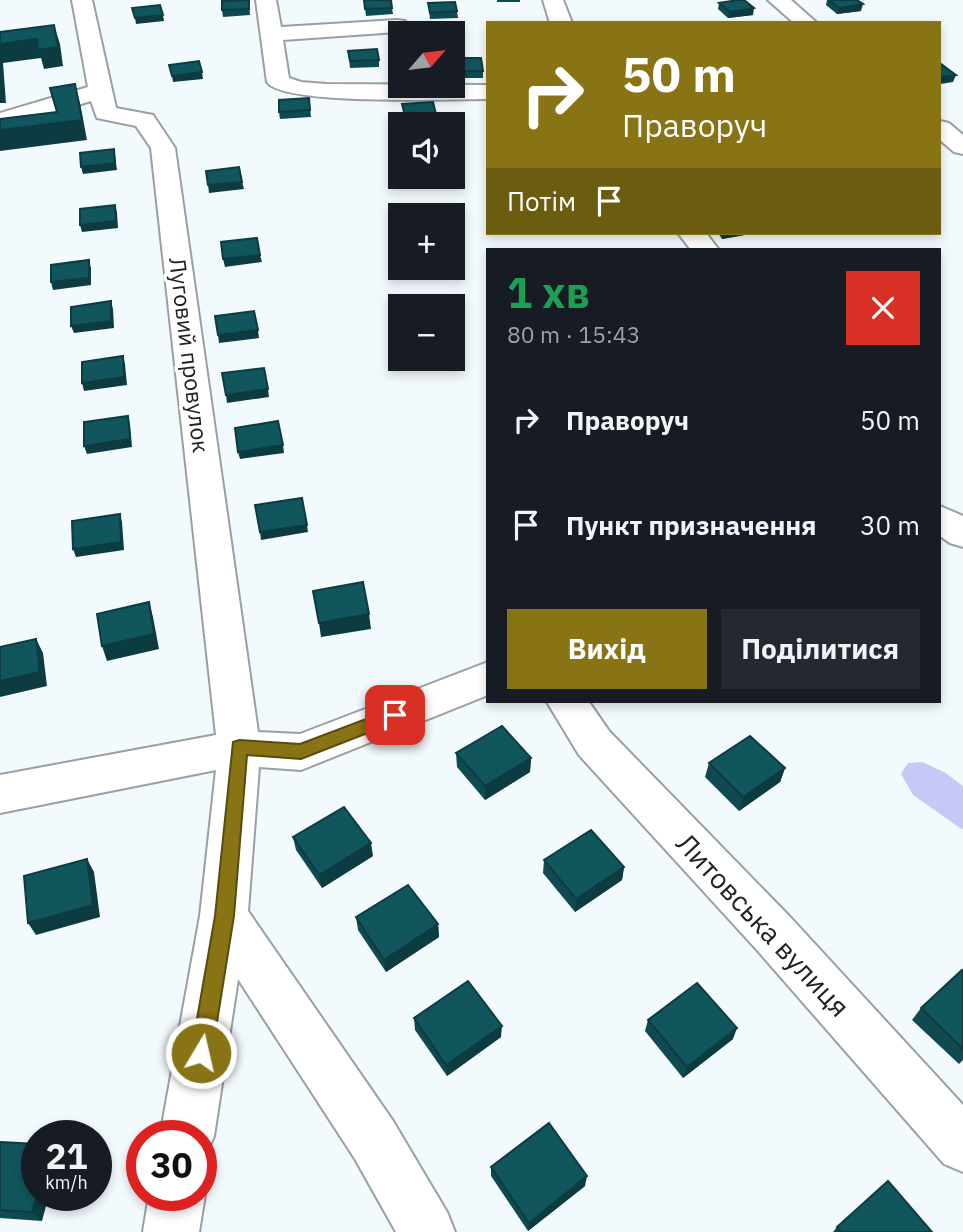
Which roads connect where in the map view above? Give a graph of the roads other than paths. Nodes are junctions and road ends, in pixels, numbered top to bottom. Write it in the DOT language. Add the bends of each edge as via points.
graph roads {
  1 [pos="82,0"];
  2 [pos="266,0"];
  3 [pos="553,0"];
  4 [pos="778,0"];
  5 [pos="560,21"];
  6 [pos="804,21"];
  7 [pos="388,27"];
  8 [pos="271,34"];
  9 [pos="102,90"];
  10 [pos="486,92"];
  11 [pos="0,121"];
  12 [pos="941,129"];
  13 [pos="963,147"];
  14 [pos="941,519"];
  15 [pos="963,534"];
  16 [pos="963,540"];
  17 [pos="941,550"];
  18 [pos="486,679"];
  19 [pos="569,703"];
  20 [pos="239,748"];
  21 [pos="0,794"];
  22 [pos="224,916"];
  23 [pos="190,1120"];
  24 [pos="963,1144"];
  25 [pos="174,1211"];
  26 [pos="171,1232"];
  27 [pos="427,1232"];
  1 -- 9 [label="street, Луговий провулок"];
  2 -- 8 [label="street"];
  3 -- 5 [label="street"];
  4 -- 6 [label="street"];
  7 -- 8 [label="street"];
  8 -- 10 [label="street" via="278,82 298,89"];
  9 -- 11 [label="street"];
  9 -- 20 [label="street, Луговий провулок" via="105,113 144,120 163,148"];
  12 -- 13 [label="street"];
  14 -- 15 [label="street"];
  16 -- 17 [label="street"];
  18 -- 20 [label="street" via="301,752"];
  19 -- 24 [label="street, Литовська вулиця" via="594,743"];
  20 -- 21 [label="street"];
  20 -- 22 [label="street"];
  22 -- 23 [label="street"];
  22 -- 27 [label="street" via="374,1140"];
  25 -- 26 [label="street"];
}
